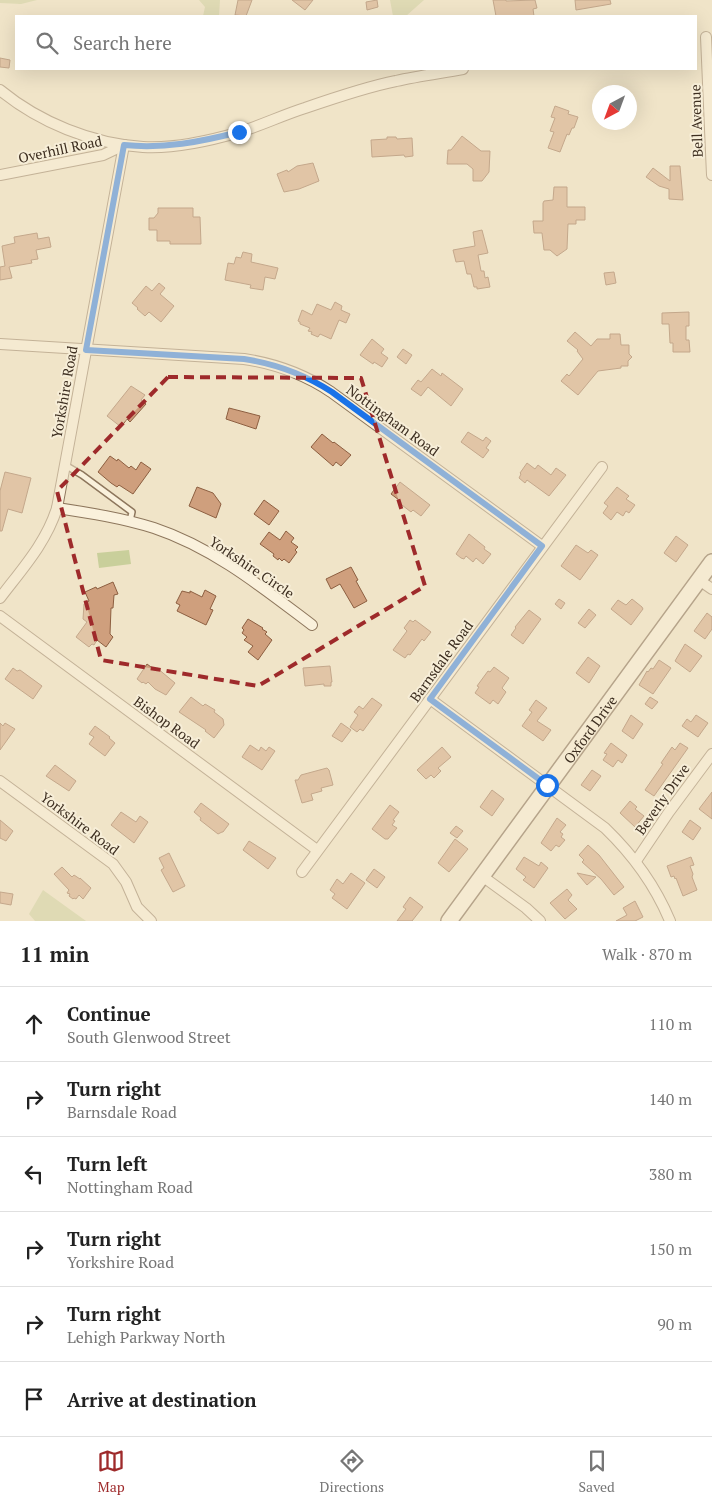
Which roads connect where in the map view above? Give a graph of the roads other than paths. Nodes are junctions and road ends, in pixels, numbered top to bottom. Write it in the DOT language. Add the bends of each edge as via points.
graph roads {
  1 [pos="705,37"];
  2 [pos="458,70"];
  3 [pos="0,90"];
  4 [pos="124,145"];
  5 [pos="0,175"];
  6 [pos="712,175"];
  7 [pos="0,344"];
  8 [pos="86,350"];
  9 [pos="65,465"];
  10 [pos="602,467"];
  11 [pos="57,508"];
  12 [pos="130,522"];
  13 [pos="542,546"];
  14 [pos="712,562"];
  15 [pos="699,580"];
  16 [pos="712,589"];
  17 [pos="0,598"];
  18 [pos="0,616"];
  19 [pos="312,626"];
  20 [pos="430,699"];
  21 [pos="712,754"];
  22 [pos="0,780"];
  23 [pos="547,785"];
  24 [pos="317,850"];
  25 [pos="636,861"];
  26 [pos="302,872"];
  27 [pos="482,876"];
  28 [pos="151,921"];
  29 [pos="450,921"];
  30 [pos="540,921"];
  31 [pos="670,921"];
  1 -- 6 [label="street, Bell Avenue"];
  2 -- 4 [label="street" via="394,82 215,138 164,147"];
  3 -- 4 [label="street" via="60,126"];
  4 -- 5 [label="street, Overhill Road" via="103,155"];
  4 -- 8 [label="street, Yorkshire Road"];
  7 -- 8 [label="street, Nottingham Road"];
  8 -- 9 [label="street, Yorkshire Road"];
  8 -- 13 [label="street, Nottingham Road" via="244,359 272,364 299,374 332,392"];
  9 -- 11 [label="street, Yorkshire Road"];
  9 -- 12 [label="lane" via="132,512"];
  10 -- 13 [label="street, Barnsdale Road"];
  11 -- 12 [label="street, Yorkshire Circle"];
  11 -- 17 [label="street, Yorkshire Road" via="39,548"];
  12 -- 19 [label="street, Yorkshire Circle" via="154,528 210,553"];
  13 -- 20 [label="street, Barnsdale Road"];
  14 -- 15 [label="main road, Oxford Drive"];
  15 -- 16 [label="street"];
  15 -- 23 [label="main road, Oxford Drive"];
  18 -- 24 [label="street, Bishop Road"];
  20 -- 23 [label="street"];
  20 -- 24 [label="street, Barnsdale Road"];
  21 -- 25 [label="street, Beverly Drive"];
  22 -- 28 [label="street, Yorkshire Road" via="113,864 137,907"];
  23 -- 25 [label="street" via="605,828"];
  23 -- 27 [label="main road, Oxford Drive"];
  24 -- 26 [label="street, Barnsdale Road"];
  25 -- 31 [label="street"];
  27 -- 29 [label="main road, Oxford Drive"];
  27 -- 30 [label="street"];
}
